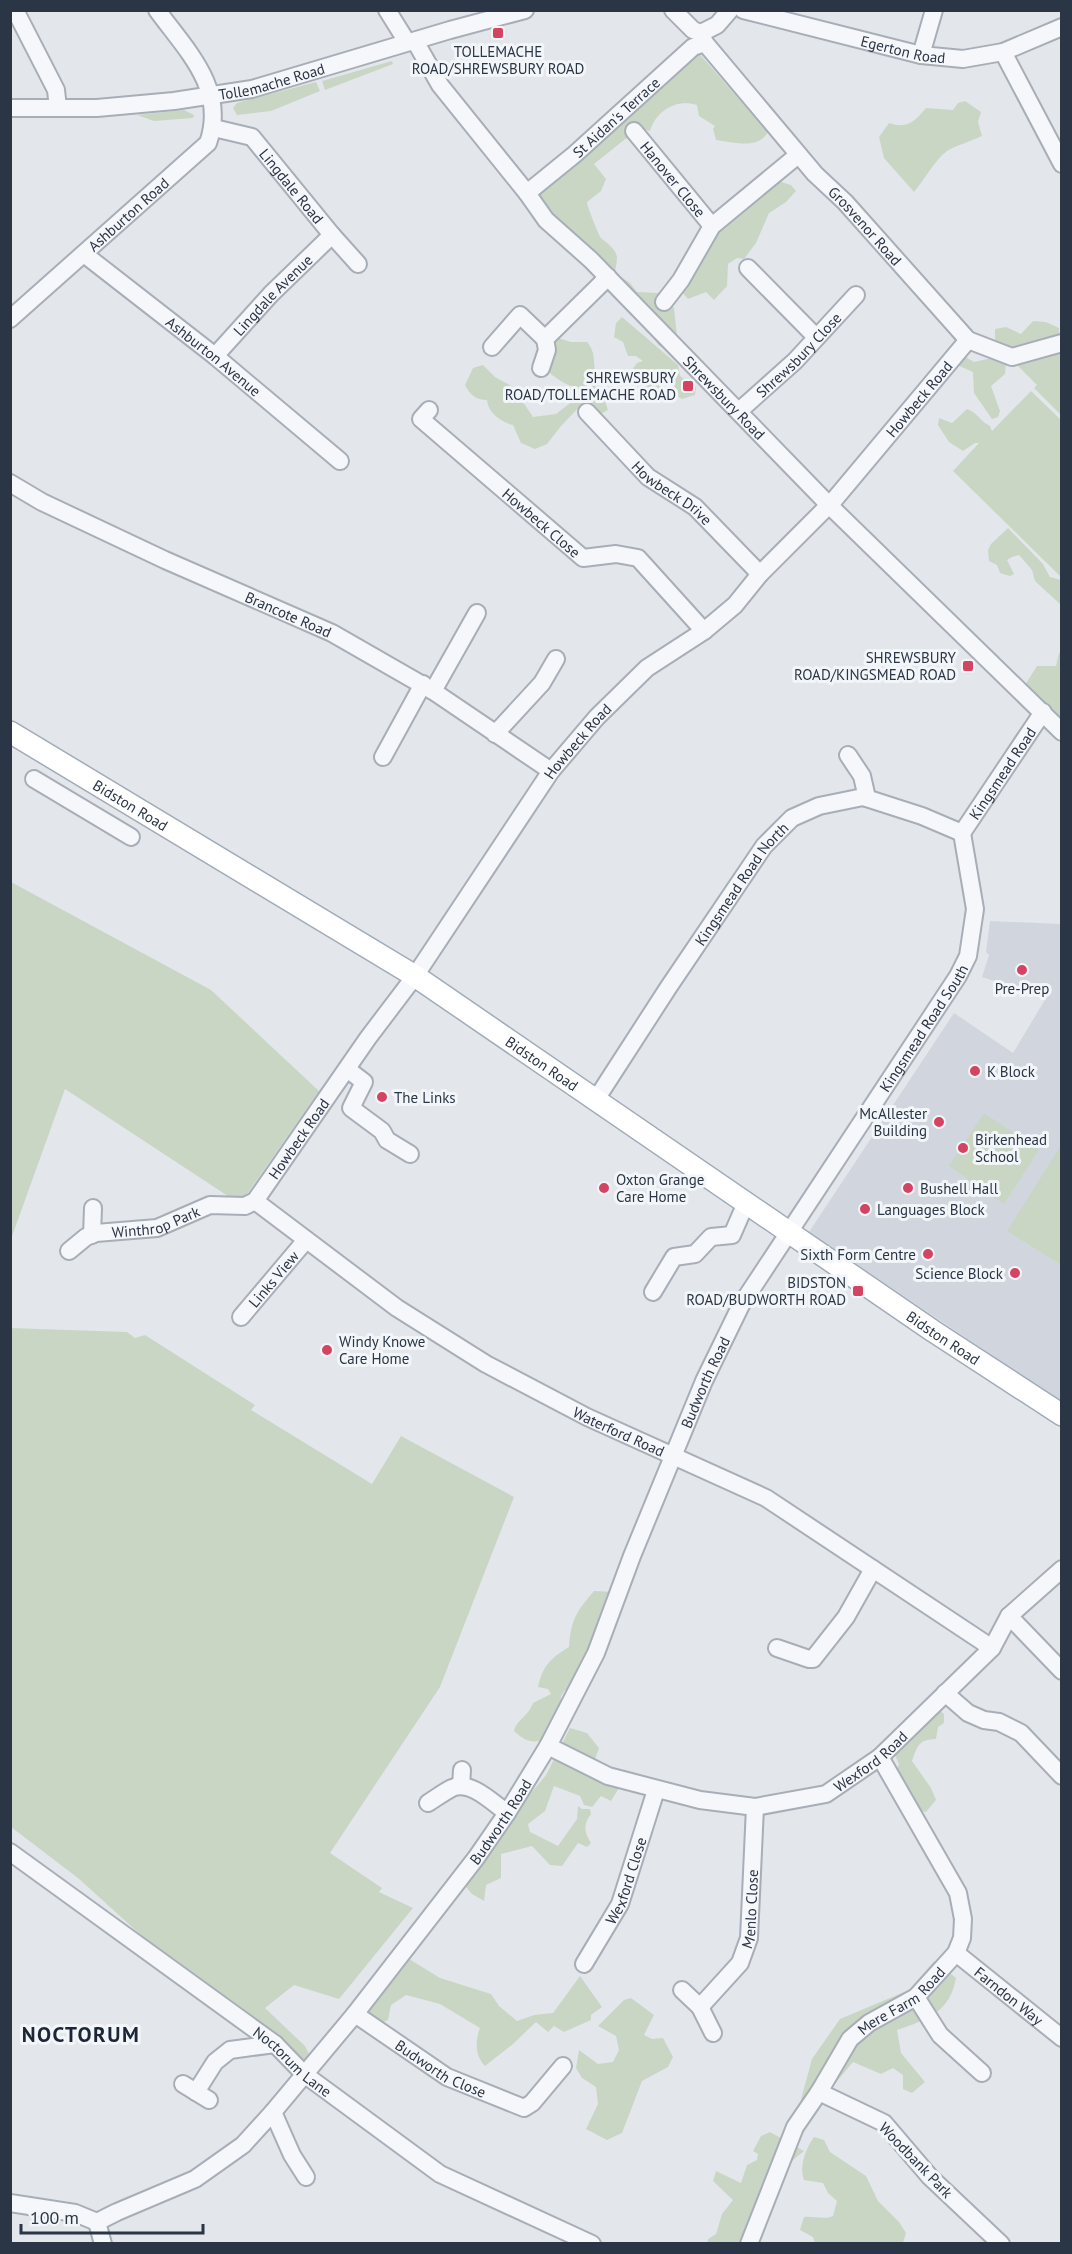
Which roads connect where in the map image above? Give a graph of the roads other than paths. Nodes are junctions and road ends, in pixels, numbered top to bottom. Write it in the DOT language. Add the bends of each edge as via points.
graph roads {
  1 [pos="15,10"];
  2 [pos="157,10"];
  3 [pos="387,10"];
  4 [pos="525,10"];
  5 [pos="673,10"];
  6 [pos="730,10"];
  7 [pos="742,10"];
  8 [pos="934,10"];
  9 [pos="1062,27"];
  10 [pos="703,38"];
  11 [pos="411,42"];
  12 [pos="1003,52"];
  13 [pos="921,55"];
  14 [pos="210,96"];
  15 [pos="10,108"];
  16 [pos="58,108"];
  17 [pos="213,128"];
  18 [pos="634,131"];
  19 [pos="798,155"];
  20 [pos="1062,164"];
  21 [pos="527,193"];
  22 [pos="712,226"];
  23 [pos="332,235"];
  24 [pos="84,254"];
  25 [pos="358,264"];
  26 [pos="748,268"];
  27 [pos="608,277"];
  28 [pos="856,295"];
  29 [pos="664,302"];
  30 [pos="10,319"];
  31 [pos="816,337"];
  32 [pos="545,339"];
  33 [pos="968,340"];
  34 [pos="1062,343"];
  35 [pos="492,347"];
  36 [pos="215,356"];
  37 [pos="541,368"];
  38 [pos="429,410"];
  39 [pos="739,411"];
  40 [pos="587,412"];
  41 [pos="340,461"];
  42 [pos="10,483"];
  43 [pos="829,505"];
  44 [pos="760,574"];
  45 [pos="477,613"];
  46 [pos="704,631"];
  47 [pos="556,659"];
  48 [pos="428,687"];
  49 [pos="1043,712"];
  50 [pos="10,732"];
  51 [pos="1062,732"];
  52 [pos="495,734"];
  53 [pos="848,755"];
  54 [pos="383,757"];
  55 [pos="551,771"];
  56 [pos="879,771"];
  57 [pos="862,776"];
  58 [pos="34,779"];
  59 [pos="96,784"];
  60 [pos="867,798"];
  61 [pos="82,808"];
  62 [pos="962,833"];
  63 [pos="131,837"];
  64 [pos="415,976"];
  65 [pos="347,1069"];
  66 [pos="595,1101"];
  67 [pos="410,1154"];
  68 [pos="255,1201"];
  69 [pos="746,1203"];
  70 [pos="93,1208"];
  71 [pos="789,1232"];
  72 [pos="92,1235"];
  73 [pos="306,1240"];
  74 [pos="69,1251"];
  75 [pos="653,1292"];
  76 [pos="241,1317"];
  77 [pos="1062,1415"];
  78 [pos="673,1456"];
  79 [pos="873,1569"];
  80 [pos="1062,1569"];
  81 [pos="1009,1616"];
  82 [pos="777,1648"];
  83 [pos="993,1648"];
  84 [pos="1062,1671"];
  85 [pos="945,1693"];
  86 [pos="548,1746"];
  87 [pos="880,1757"];
  88 [pos="1062,1776"];
  89 [pos="656,1790"];
  90 [pos="428,1803"];
  91 [pos="755,1807"];
  92 [pos="507,1813"];
  93 [pos="10,1852"];
  94 [pos="956,1953"];
  95 [pos="584,1964"];
  96 [pos="682,1990"];
  97 [pos="916,1997"];
  98 [pos="700,2007"];
  99 [pos="355,2014"];
  100 [pos="713,2033"];
  101 [pos="1062,2038"];
  102 [pos="275,2044"];
  103 [pos="563,2066"];
  104 [pos="982,2073"];
  105 [pos="304,2074"];
  106 [pos="196,2092"];
  107 [pos="819,2092"];
  108 [pos="273,2112"];
  109 [pos="306,2177"];
  110 [pos="14,2200"];
  111 [pos="97,2223"];
  112 [pos="103,2244"];
  113 [pos="592,2244"];
  114 [pos="749,2244"];
  115 [pos="1001,2244"];
  1 -- 16 [label="street" via="56,90"];
  2 -- 14 [label="street" via="205,76"];
  3 -- 11 [label="street, Shrewsbury Road"];
  4 -- 11 [label="street, Tollemache Road"];
  5 -- 10 [label="street, Grosvenor Road"];
  6 -- 10 [label="street, St Aidan's Terrace"];
  7 -- 13 [label="street, Egerton Road"];
  8 -- 13 [label="street"];
  9 -- 12 [label="street, Egerton Road"];
  10 -- 19 [label="street, Grosvenor Road"];
  10 -- 21 [label="street, St Aidan's Terrace"];
  11 -- 14 [label="street, Tollemache Road" via="252,88"];
  11 -- 21 [label="street, Shrewsbury Road" via="440,85"];
  12 -- 13 [label="street, Egerton Road" via="963,59"];
  12 -- 20 [label="street"];
  14 -- 16 [label="street, Tollemache Road" via="97,108"];
  14 -- 17 [label="street"];
  15 -- 16 [label="street, Tollemache Road"];
  17 -- 23 [label="street, Lingdale Road" via="252,137"];
  17 -- 24 [label="street, Ashburton Road" via="208,143"];
  18 -- 22 [label="street, Hanover Close"];
  19 -- 22 [label="street, Hanover Close"];
  19 -- 33 [label="street, Grosvenor Road"];
  21 -- 27 [label="street, Shrewsbury Road" via="546,220"];
  22 -- 29 [label="street, Hanover Close"];
  23 -- 25 [label="street, Lingdale Road"];
  23 -- 36 [label="street, Lingdale Avenue"];
  24 -- 30 [label="street, Ashburton Road"];
  24 -- 36 [label="street, Ashburton Avenue"];
  26 -- 31 [label="street"];
  27 -- 32 [label="street"];
  27 -- 39 [label="street, Shrewsbury Road"];
  28 -- 31 [label="street, Shrewsbury Close"];
  31 -- 39 [label="street, Shrewsbury Close"];
  32 -- 35 [label="street" via="520,315"];
  32 -- 37 [label="street" via="547,350"];
  33 -- 34 [label="street, Grosvenor Road" via="1012,357"];
  33 -- 43 [label="street, Howbeck Road"];
  36 -- 41 [label="street, Ashburton Avenue"];
  38 -- 46 [label="street, Howbeck Close" via="422,419 583,558 616,554 638,558"];
  39 -- 43 [label="street, Shrewsbury Road"];
  40 -- 44 [label="street, Howbeck Drive" via="648,477 695,507"];
  42 -- 48 [label="street, Brancote Road" via="165,560 332,633"];
  43 -- 44 [label="street, Howbeck Road"];
  43 -- 49 [label="street, Shrewsbury Road"];
  44 -- 46 [label="street, Howbeck Road" via="735,605"];
  45 -- 48 [label="street"];
  46 -- 55 [label="street, Howbeck Road" via="647,668 597,717"];
  47 -- 52 [label="street" via="543,683"];
  48 -- 52 [label="street, Brancote Road"];
  48 -- 54 [label="street"];
  49 -- 51 [label="street, Shrewsbury Road"];
  49 -- 62 [label="street, Kingsmead Road"];
  50 -- 59 [label="main road, Bidston Road"];
  52 -- 55 [label="street, Brancote Road"];
  53 -- 57 [label="street"];
  55 -- 64 [label="street, Howbeck Road"];
  56 -- 57 [label="street"];
  57 -- 60 [label="street"];
  58 -- 61 [label="street"];
  59 -- 61 [label="street"];
  59 -- 64 [label="main road, Bidston Road"];
  60 -- 62 [label="street, Kingsmead Road North"];
  60 -- 66 [label="street, Kingsmead Road North" via="819,806 792,819 764,846"];
  61 -- 63 [label="street"];
  62 -- 71 [label="street, Kingsmead Road South" via="975,909 968,956"];
  64 -- 65 [label="street, Howbeck Road"];
  64 -- 66 [label="main road, Bidston Road"];
  65 -- 67 [label="street" via="364,1082 351,1108 382,1131 387,1140"];
  65 -- 68 [label="street, Howbeck Road"];
  66 -- 69 [label="main road, Bidston Road"];
  68 -- 72 [label="street, Winthrop Park" via="245,1206 210,1205 157,1228"];
  68 -- 73 [label="street, Waterford Road"];
  69 -- 71 [label="main road, Bidston Road"];
  69 -- 75 [label="street" via="732,1235 711,1237 695,1254 674,1257"];
  70 -- 72 [label="street, Winthrop Park"];
  71 -- 77 [label="main road, Bidston Road"];
  71 -- 78 [label="street, Budworth Road" via="741,1305"];
  72 -- 74 [label="street, Winthrop Park"];
  73 -- 76 [label="street, Links View"];
  73 -- 78 [label="street, Waterford Road" via="397,1308 486,1364"];
  78 -- 79 [label="street, Waterford Road" via="766,1498"];
  78 -- 86 [label="street, Budworth Road" via="596,1653"];
  79 -- 82 [label="street" via="846,1617 813,1659"];
  79 -- 83 [label="street, Waterford Road"];
  80 -- 81 [label="street, Wexford Road"];
  81 -- 83 [label="street, Wexford Road"];
  81 -- 84 [label="street"];
  83 -- 85 [label="street, Wexford Road"];
  85 -- 87 [label="street, Wexford Road"];
  85 -- 88 [label="street" via="968,1713 1021,1733"];
  86 -- 89 [label="street, Wexford Road" via="609,1776"];
  86 -- 92 [label="street, Budworth Road"];
  87 -- 91 [label="street, Wexford Road" via="826,1794"];
  87 -- 94 [label="street, Mere Farm Road" via="958,1893 963,1929"];
  89 -- 91 [label="street, Wexford Road"];
  89 -- 95 [label="street, Wexford Close" via="620,1904"];
  90 -- 92 [label="street" via="461,1778"];
  91 -- 98 [label="street, Menlo Close" via="749,1938 740,1963"];
  92 -- 99 [label="street, Budworth Road"];
  93 -- 102 [label="street, Noctorum Lane"];
  94 -- 97 [label="street, Mere Farm Road"];
  94 -- 101 [label="street, Farndon Way"];
  96 -- 98 [label="street"];
  97 -- 104 [label="street" via="940,2035"];
  97 -- 107 [label="street, Mere Farm Road" via="869,2023 850,2039"];
  98 -- 100 [label="street"];
  99 -- 103 [label="street, Budworth Close" via="447,2077 524,2108"];
  99 -- 105 [label="street, Budworth Road"];
  102 -- 105 [label="street, Noctorum Lane"];
  102 -- 106 [label="street" via="230,2050 215,2062"];
  105 -- 108 [label="street, Budworth Road"];
  105 -- 113 [label="street, Noctorum Lane" via="440,2174"];
  107 -- 114 [label="street, Mere Farm Road" via="795,2127"];
  107 -- 115 [label="street, Woodbank Park" via="884,2123 930,2177"];
  108 -- 109 [label="street"];
  108 -- 111 [label="street, Budworth Road" via="243,2145 195,2180"];
  110 -- 111 [label="street" via="75,2213"];
  111 -- 112 [label="street"];
}
